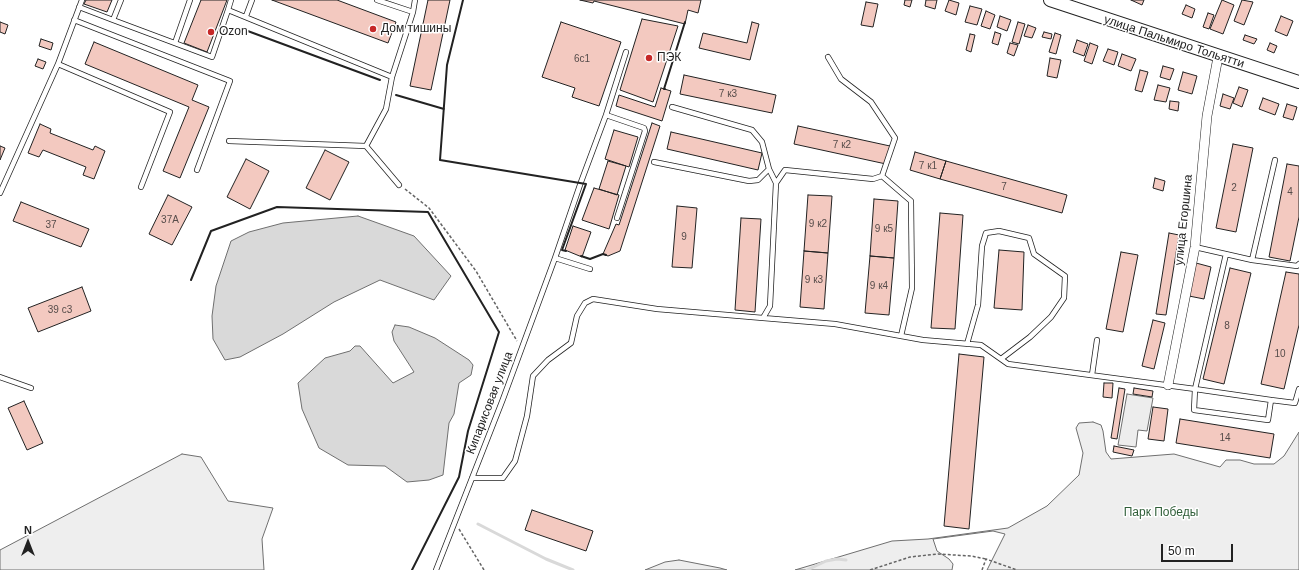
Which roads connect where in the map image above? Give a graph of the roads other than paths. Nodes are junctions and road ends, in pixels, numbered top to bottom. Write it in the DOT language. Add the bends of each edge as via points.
graph roads {
  1 [pos="82,0"];
  2 [pos="121,0"];
  3 [pos="190,0"];
  4 [pos="231,0"];
  5 [pos="252,0"];
  6 [pos="377,0"];
  7 [pos="415,0"];
  8 [pos="1050,0"];
  9 [pos="79,7"];
  10 [pos="228,10"];
  11 [pos="413,12"];
  12 [pos="246,16"];
  13 [pos="74,20"];
  14 [pos="113,20"];
  15 [pos="175,43"];
  16 [pos="626,52"];
  17 [pos="828,57"];
  18 [pos="1218,57"];
  19 [pos="58,64"];
  20 [pos="392,77"];
  21 [pos="1299,82"];
  22 [pos="672,107"];
  23 [pos="606,115"];
  24 [pos="229,141"];
  25 [pos="366,146"];
  26 [pos="1275,160"];
  27 [pos="654,162"];
  28 [pos="769,169"];
  29 [pos="197,170"];
  30 [pos="882,176"];
  31 [pos="776,183"];
  32 [pos="399,185"];
  33 [pos="141,187"];
  34 [pos="0,193"];
  35 [pos="617,218"];
  36 [pos="1195,247"];
  37 [pos="1226,254"];
  38 [pos="555,258"];
  39 [pos="1252,260"];
  40 [pos="1299,264"];
  41 [pos="590,269"];
  42 [pos="763,318"];
  43 [pos="901,336"];
  44 [pos="1097,340"];
  45 [pos="967,344"];
  46 [pos="1001,359"];
  47 [pos="1092,375"];
  48 [pos="0,377"];
  49 [pos="1168,385"];
  50 [pos="31,388"];
  51 [pos="1195,389"];
  52 [pos="1299,389"];
  53 [pos="1271,400"];
  54 [pos="472,478"];
  55 [pos="436,570"];
  1 -- 9 [label="lane"];
  2 -- 14 [label="lane"];
  3 -- 15 [label="lane"];
  4 -- 10 [label="lane"];
  5 -- 12 [label="lane"];
  6 -- 11 [label="lane"];
  7 -- 11 [label="lane"];
  8 -- 18 [label="street, улица Пальмиро Тольятти"];
  9 -- 13 [label="lane"];
  9 -- 14 [label="lane"];
  10 -- 12 [label="lane"];
  10 -- 15 [label="lane" via="212,57"];
  11 -- 20 [label="lane"];
  12 -- 20 [label="lane"];
  13 -- 19 [label="lane"];
  13 -- 29 [label="lane" via="230,81"];
  14 -- 15 [label="lane"];
  16 -- 23 [label="lane"];
  17 -- 30 [label="lane" via="841,79 871,102 895,138"];
  18 -- 21 [label="street, улица Пальмиро Тольятти"];
  18 -- 36 [label="street, улица Егоршина" via="1207,116"];
  19 -- 33 [label="lane" via="170,112"];
  19 -- 34 [label="lane"];
  20 -- 25 [label="lane" via="386,109"];
  22 -- 28 [label="lane" via="752,130 762,142"];
  23 -- 35 [label="lane" via="644,128 645,131"];
  23 -- 38 [label="lane"];
  24 -- 25 [label="lane"];
  25 -- 32 [label="lane"];
  26 -- 39 [label="lane"];
  27 -- 28 [label="lane" via="749,181 758,180"];
  28 -- 31 [label="lane"];
  30 -- 31 [label="lane" via="873,179 785,170"];
  30 -- 43 [label="lane" via="911,201 912,288"];
  31 -- 42 [label="lane" via="770,306"];
  36 -- 37 [label="lane"];
  36 -- 49 [label="street, улица Егоршина"];
  37 -- 39 [label="lane"];
  37 -- 51 [label="lane"];
  38 -- 41 [label="lane"];
  38 -- 54 [label="lane, Кипарисовая улица"];
  39 -- 40 [label="lane" via="1297,266"];
  42 -- 43 [label="lane" via="835,324"];
  42 -- 54 [label="lane" via="593,299 585,303 577,316 571,343 548,360 533,376 527,416 515,461 503,478"];
  43 -- 45 [label="lane"];
  44 -- 47 [label="lane"];
  45 -- 46 [label="lane" via="981,345"];
  45 -- 46 [label="lane" via="978,305 982,246 986,233 999,232 1029,238 1034,254 1065,276 1064,298 1051,317"];
  46 -- 47 [label="lane" via="1008,364"];
  47 -- 49 [label="lane"];
  48 -- 50 [label="lane"];
  49 -- 51 [label="lane"];
  51 -- 53 [label="lane"];
  51 -- 53 [label="lane" via="1194,410 1268,420"];
  52 -- 53 [label="lane" via="1295,403"];
  54 -- 55 [label="lane, Кипарисовая улица"];
}
